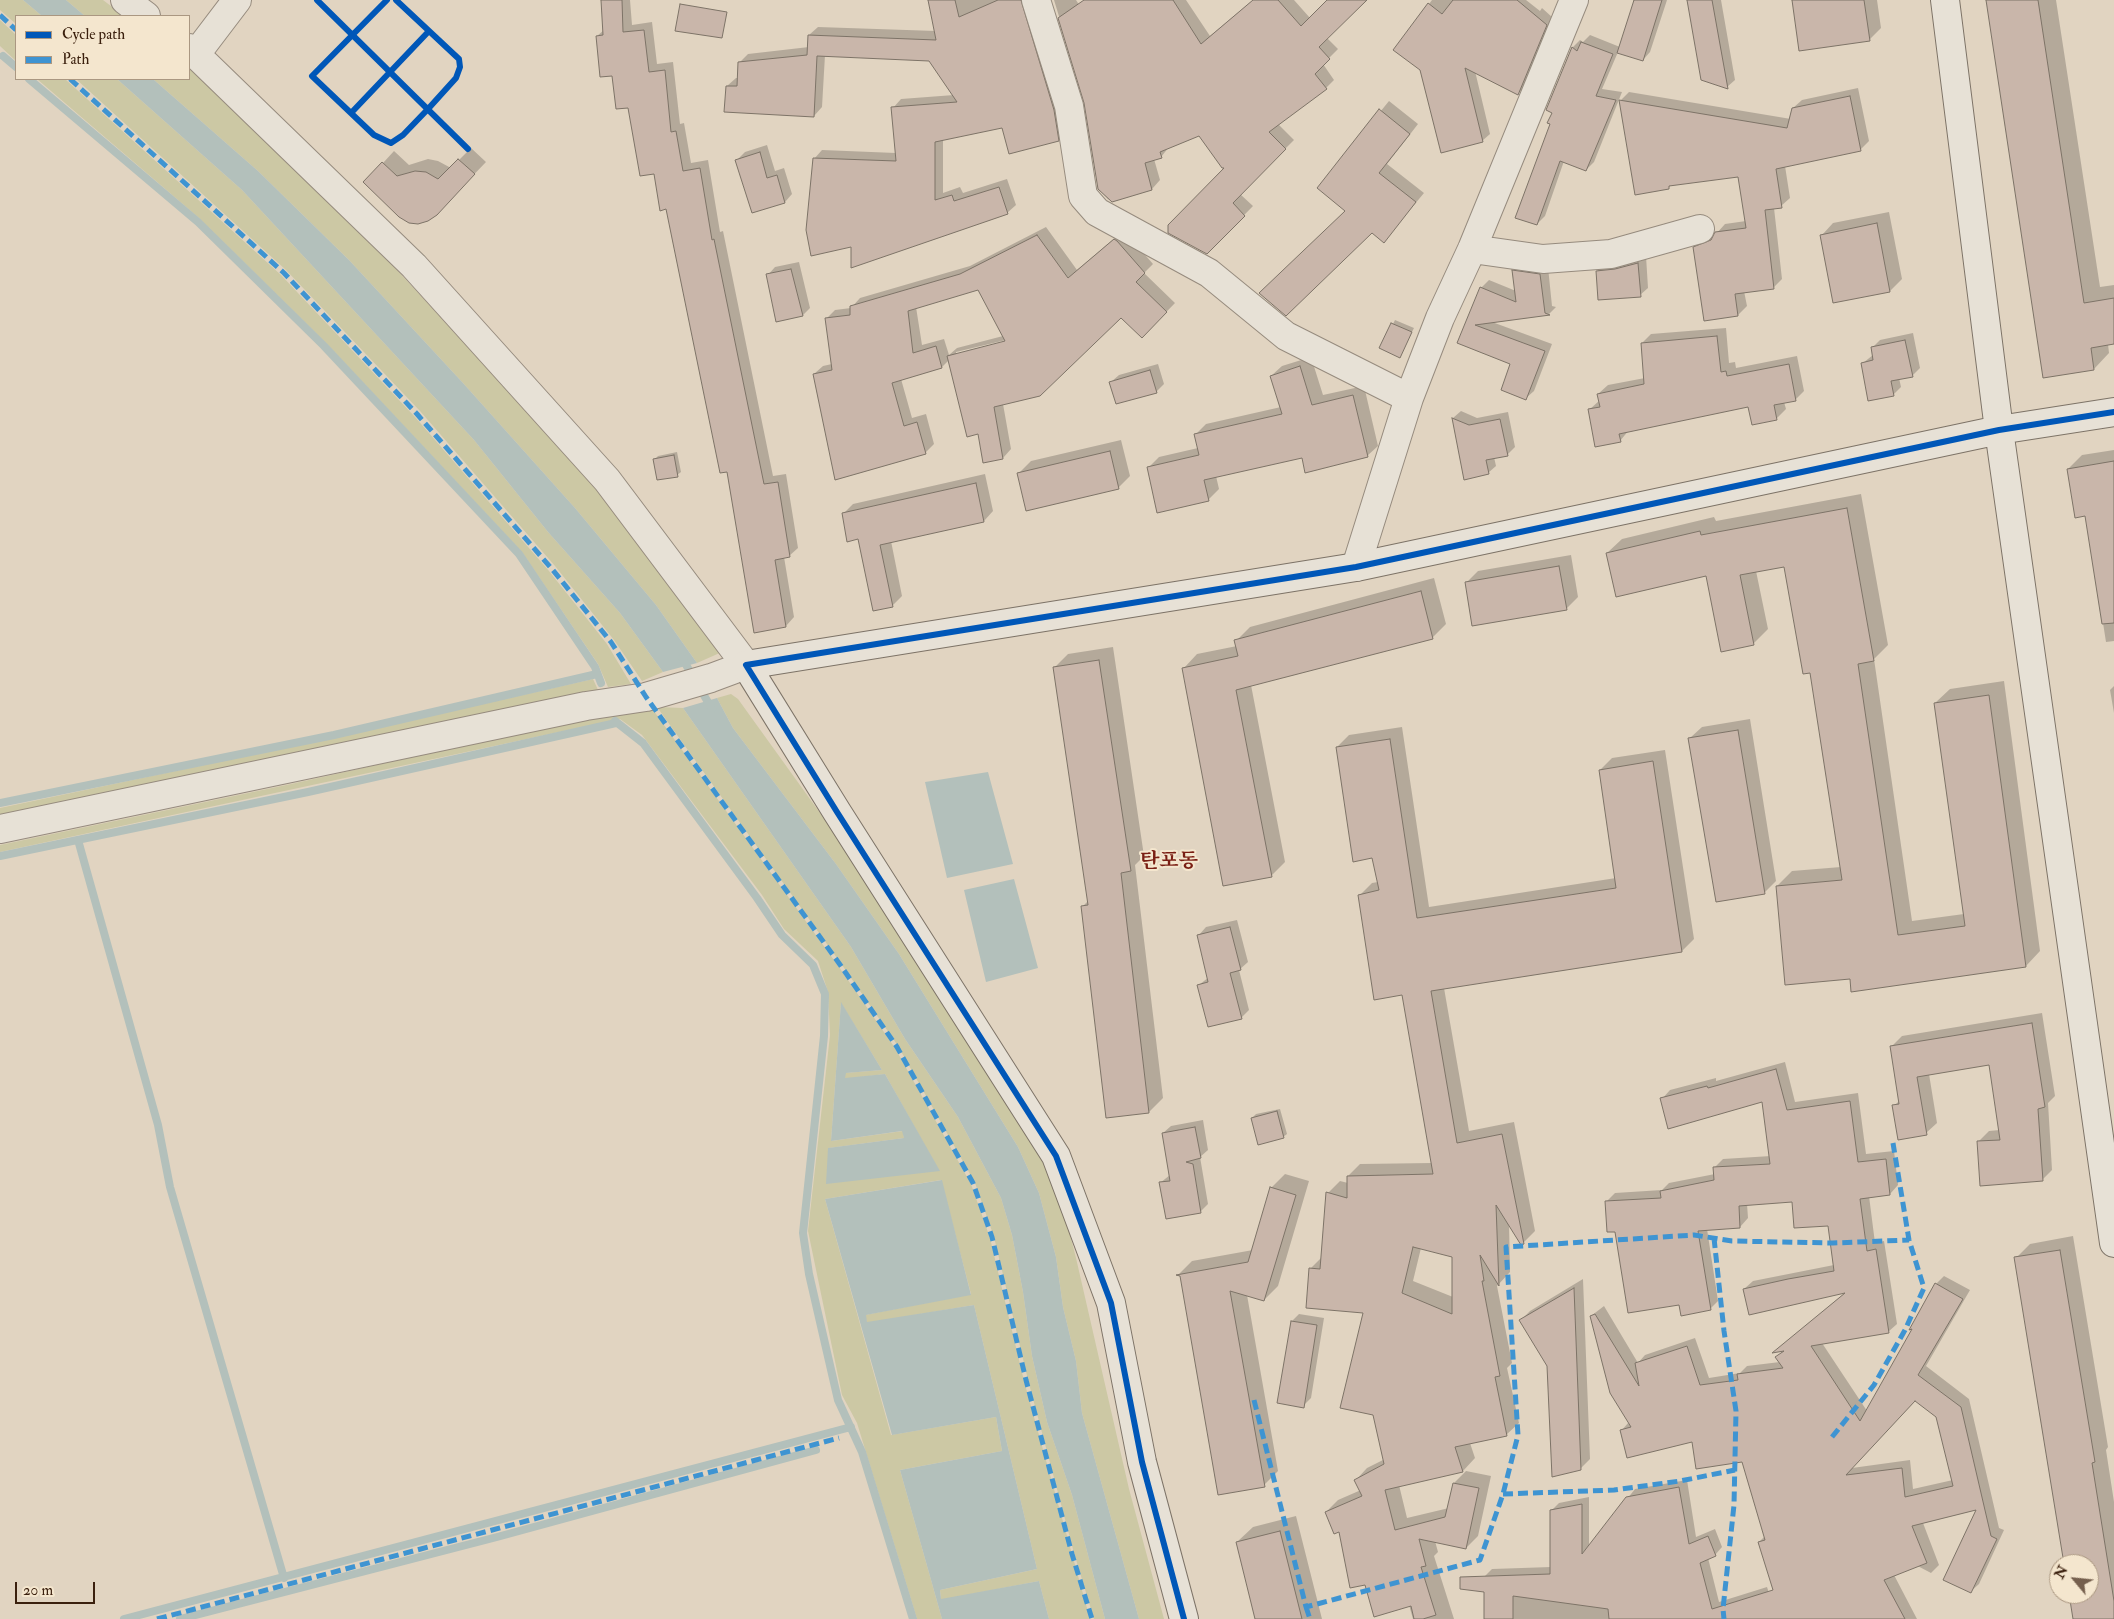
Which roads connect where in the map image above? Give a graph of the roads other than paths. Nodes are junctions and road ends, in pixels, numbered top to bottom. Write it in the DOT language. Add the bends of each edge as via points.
graph roads {
  1 [pos="124,0"];
  2 [pos="237,0"];
  3 [pos="1036,0"];
  4 [pos="1574,0"];
  5 [pos="1944,0"];
  6 [pos="145,15"];
  7 [pos="192,51"];
  8 [pos="1700,229"];
  9 [pos="1472,249"];
  10 [pos="1409,398"];
  11 [pos="2114,412"];
  12 [pos="1999,430"];
  13 [pos="1356,567"];
  14 [pos="746,665"];
  15 [pos="0,829"];
  16 [pos="2106,1120"];
  17 [pos="2114,1243"];
  18 [pos="1184,1619"];
  1 -- 6 [label="street"];
  2 -- 7 [label="street"];
  3 -- 10 [label="street" via="1069,106 1083,196 1097,212 1209,273 1286,336"];
  4 -- 9 [label="street"];
  5 -- 12 [label="street"];
  7 -- 14 [label="street" via="414,266 607,480"];
  8 -- 9 [label="street" via="1611,254 1544,259"];
  9 -- 10 [label="street" via="1440,318"];
  10 -- 13 [label="street"];
  11 -- 12 [label="street"];
  12 -- 13 [label="street"];
  12 -- 16 [label="street"];
  13 -- 14 [label="street"];
  14 -- 15 [label="street" via="646,697 586,706"];
  14 -- 18 [label="street" via="1056,1156 1111,1303 1142,1462"];
  16 -- 17 [label="street"];
}
